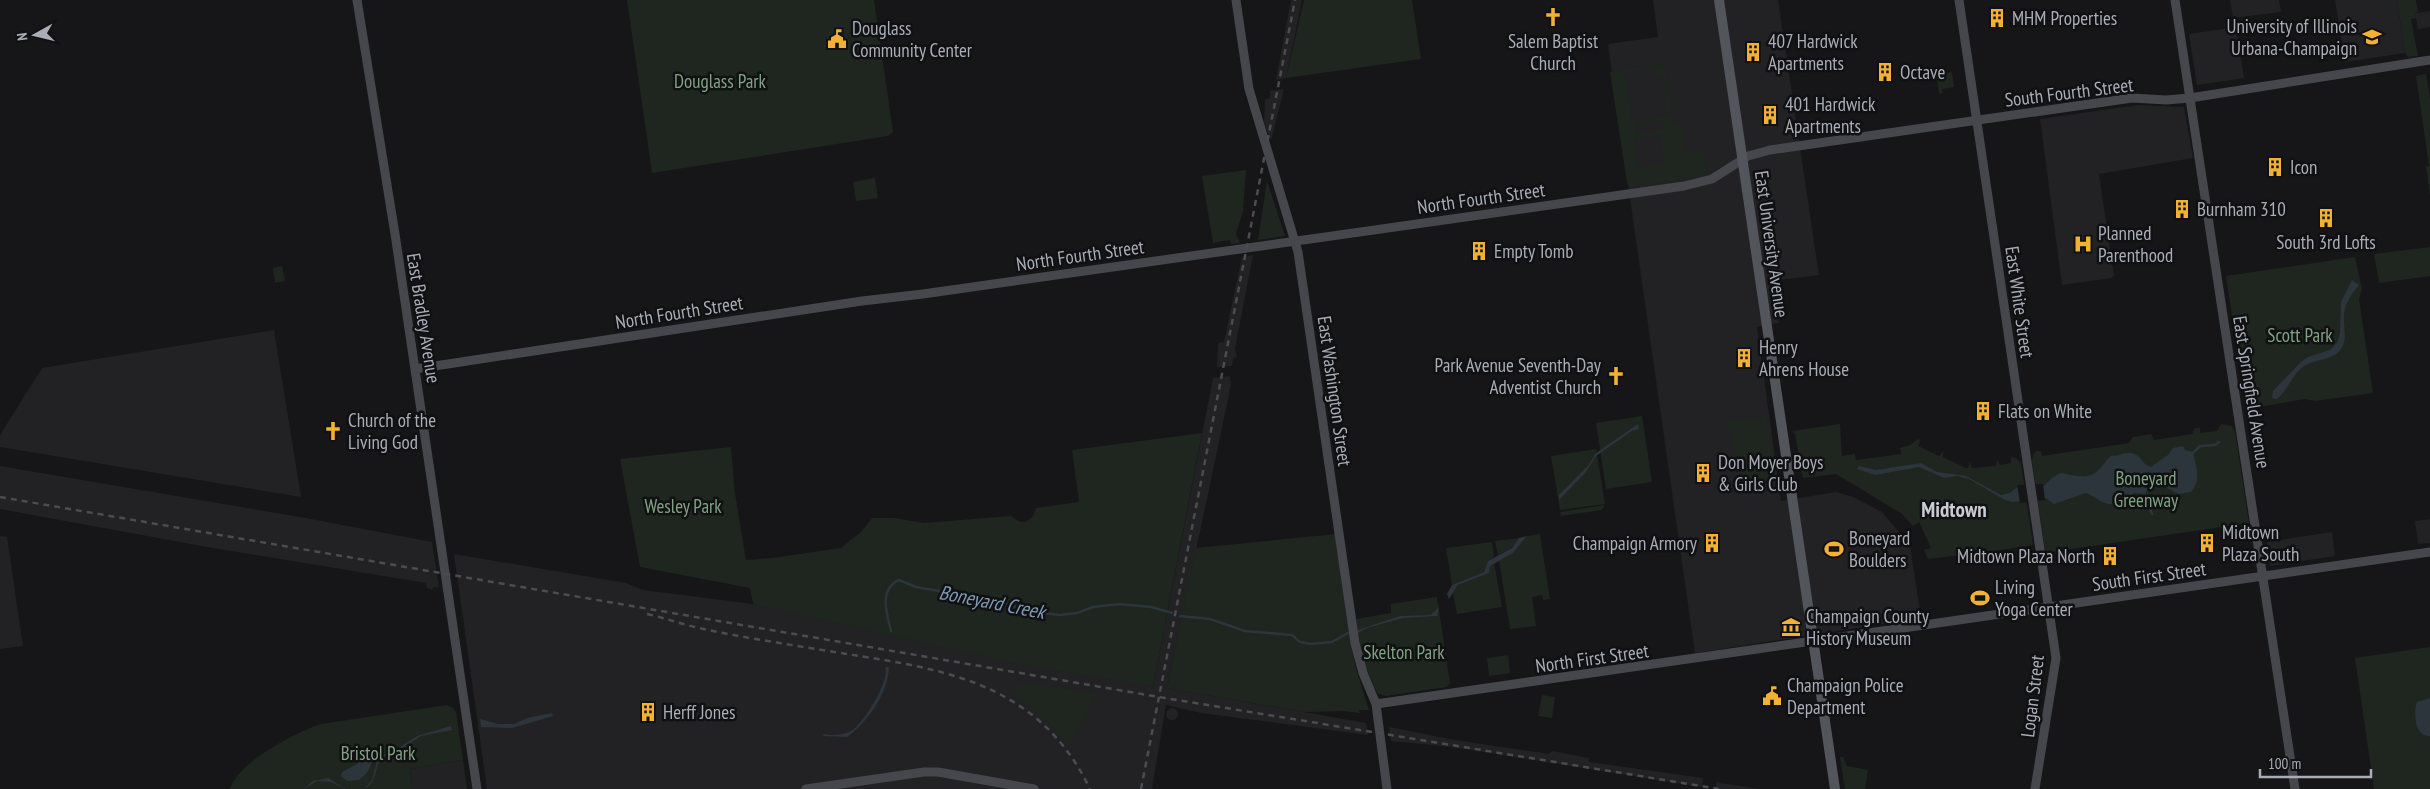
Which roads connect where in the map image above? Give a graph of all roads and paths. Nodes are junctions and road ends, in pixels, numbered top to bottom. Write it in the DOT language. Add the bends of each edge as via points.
graph roads {
  1 [pos="357,0"];
  2 [pos="1236,0"];
  3 [pos="1719,0"];
  4 [pos="1959,0"];
  5 [pos="2175,0"];
  6 [pos="2430,60"];
  7 [pos="2190,98"];
  8 [pos="1977,121"];
  9 [pos="1742,159"];
  10 [pos="1296,241"];
  11 [pos="415,369"];
  12 [pos="2430,552"];
  13 [pos="2263,576"];
  14 [pos="2048,608"];
  15 [pos="1813,642"];
  16 [pos="1376,704"];
  17 [pos="477,789"];
  18 [pos="806,789"];
  19 [pos="1034,789"];
  20 [pos="1388,789"];
  21 [pos="1835,789"];
  22 [pos="2036,789"];
  23 [pos="2294,789"];
  1 -- 11 [label="street, East Bradley Avenue"];
  2 -- 10 [label="street, East Washington Street" via="1248,89"];
  3 -- 9 [label="main road, East University Avenue"];
  4 -- 8 [label="street, East White Street"];
  5 -- 7 [label="street, East Springfield Avenue"];
  6 -- 7 [label="street, South Fourth Street"];
  7 -- 8 [label="street, South Fourth Street" via="2132,98"];
  7 -- 13 [label="street, East Springfield Avenue"];
  8 -- 9 [label="street, South Fourth Street" via="1770,150"];
  8 -- 14 [label="street, East White Street"];
  9 -- 10 [label="street, North Fourth Street" via="1721,175 1704,182"];
  9 -- 15 [label="main road, East University Avenue"];
  10 -- 11 [label="street, North Fourth Street" via="862,301"];
  10 -- 16 [label="street, East Washington Street" via="1355,643"];
  11 -- 17 [label="street, East Bradley Avenue"];
  12 -- 13 [label="street, South First Street"];
  13 -- 14 [label="street, South First Street"];
  13 -- 23 [label="street, East Springfield Avenue"];
  14 -- 15 [label="street, South First Street"];
  14 -- 22 [label="street, Logan Street" via="2056,658"];
  15 -- 16 [label="street, North First Street"];
  15 -- 21 [label="main road, East University Avenue"];
  16 -- 20 [label="street, East Washington Street"];
  18 -- 19 [label="street" via="938,772"];
}
